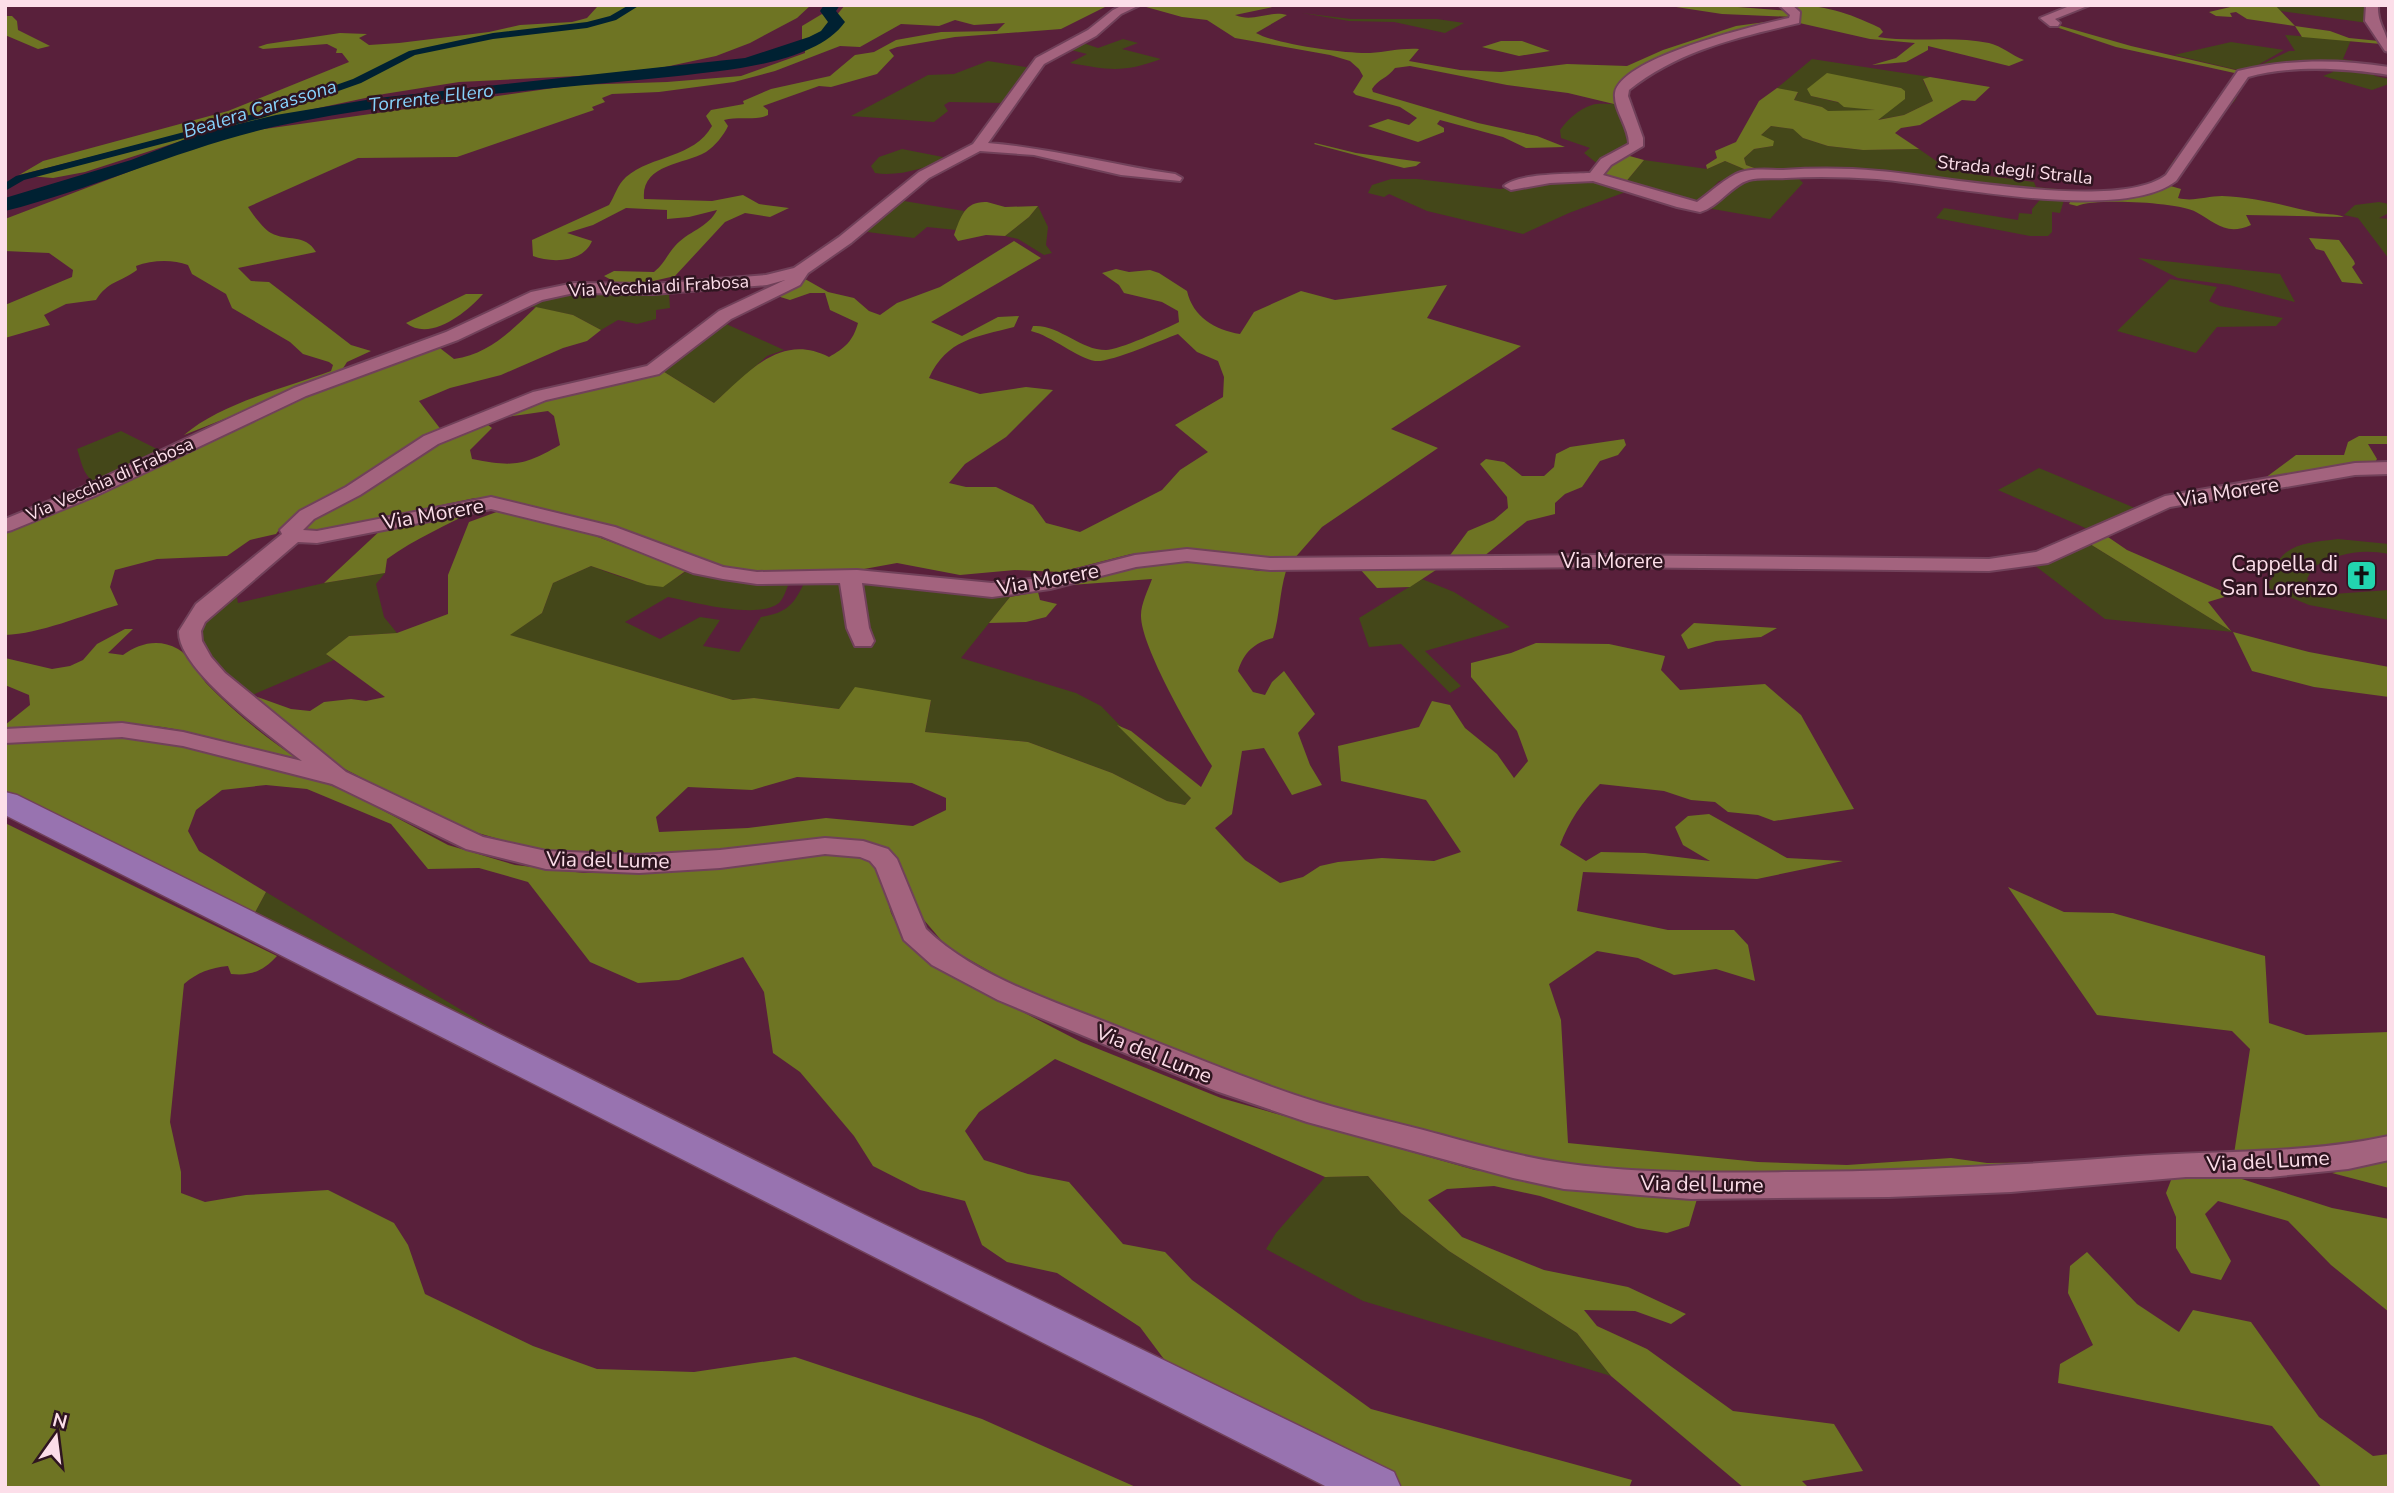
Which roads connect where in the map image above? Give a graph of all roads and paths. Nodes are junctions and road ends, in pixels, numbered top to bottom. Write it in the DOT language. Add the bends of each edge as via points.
graph roads {
  1 [pos="1133,5"];
  2 [pos="1784,5"];
  3 [pos="2084,5"];
  4 [pos="2372,5"];
  5 [pos="2054,23"];
  6 [pos="2389,48"];
  7 [pos="2389,71"];
  8 [pos="978,147"];
  9 [pos="1594,177"];
  10 [pos="1175,178"];
  11 [pos="1511,186"];
  12 [pos="800,271"];
  13 [pos="2389,468"];
  14 [pos="5,526"];
  15 [pos="293,535"];
  16 [pos="850,576"];
  17 [pos="863,641"];
  18 [pos="5,736"];
  19 [pos="341,778"];
  20 [pos="5,802"];
  21 [pos="2389,1148"];
  22 [pos="1377,1488"];
  1 -- 8 [label="street, Via Vecchia di Frabosa" via="1040,61"];
  2 -- 9 [label="street" via="1796,14 1796,20 1670,56 1626,86 1621,97 1637,145 1606,162"];
  3 -- 5 [label="street" via="2047,18"];
  4 -- 6 [label="street" via="2371,21"];
  7 -- 9 [label="street, Strada degli Stralla" via="2341,66 2243,74 2171,178 2153,189 2128,195 2069,197 1824,172 1744,176 1705,205 1694,206"];
  8 -- 10 [label="street" via="1034,151 1121,172"];
  8 -- 12 [label="street, Via Vecchia di Frabosa" via="924,175"];
  9 -- 11 [label="street"];
  12 -- 14 [label="street, Via Vecchia di Frabosa" via="733,284 574,288 537,296 452,336 300,392"];
  12 -- 15 [label="street, Via Morere" via="794,282 726,315 653,370 540,396 443,435 307,515 294,524"];
  13 -- 16 [label="street, Via Morere" via="2355,469 2165,502 2040,558 1990,565 1270,564 1187,555 1136,561 1010,589"];
  15 -- 16 [label="street, Via Morere" via="317,537 491,503 608,531 723,573 757,578"];
  15 -- 19 [label="street" via="204,609 192,621 190,634 193,647 216,677"];
  16 -- 17 [label="street"];
  18 -- 19 [label="street, Via del Lume" via="101,729 143,731"];
  19 -- 21 [label="street, Via del Lume" via="475,843 546,860 639,863 825,846 863,849 879,855 888,865 914,933 925,944 942,958 1009,993 1227,1083 1318,1114 1526,1169 1691,1186 1889,1184 2186,1165 2270,1165"];
  20 -- 22 [label="main road"];
}
